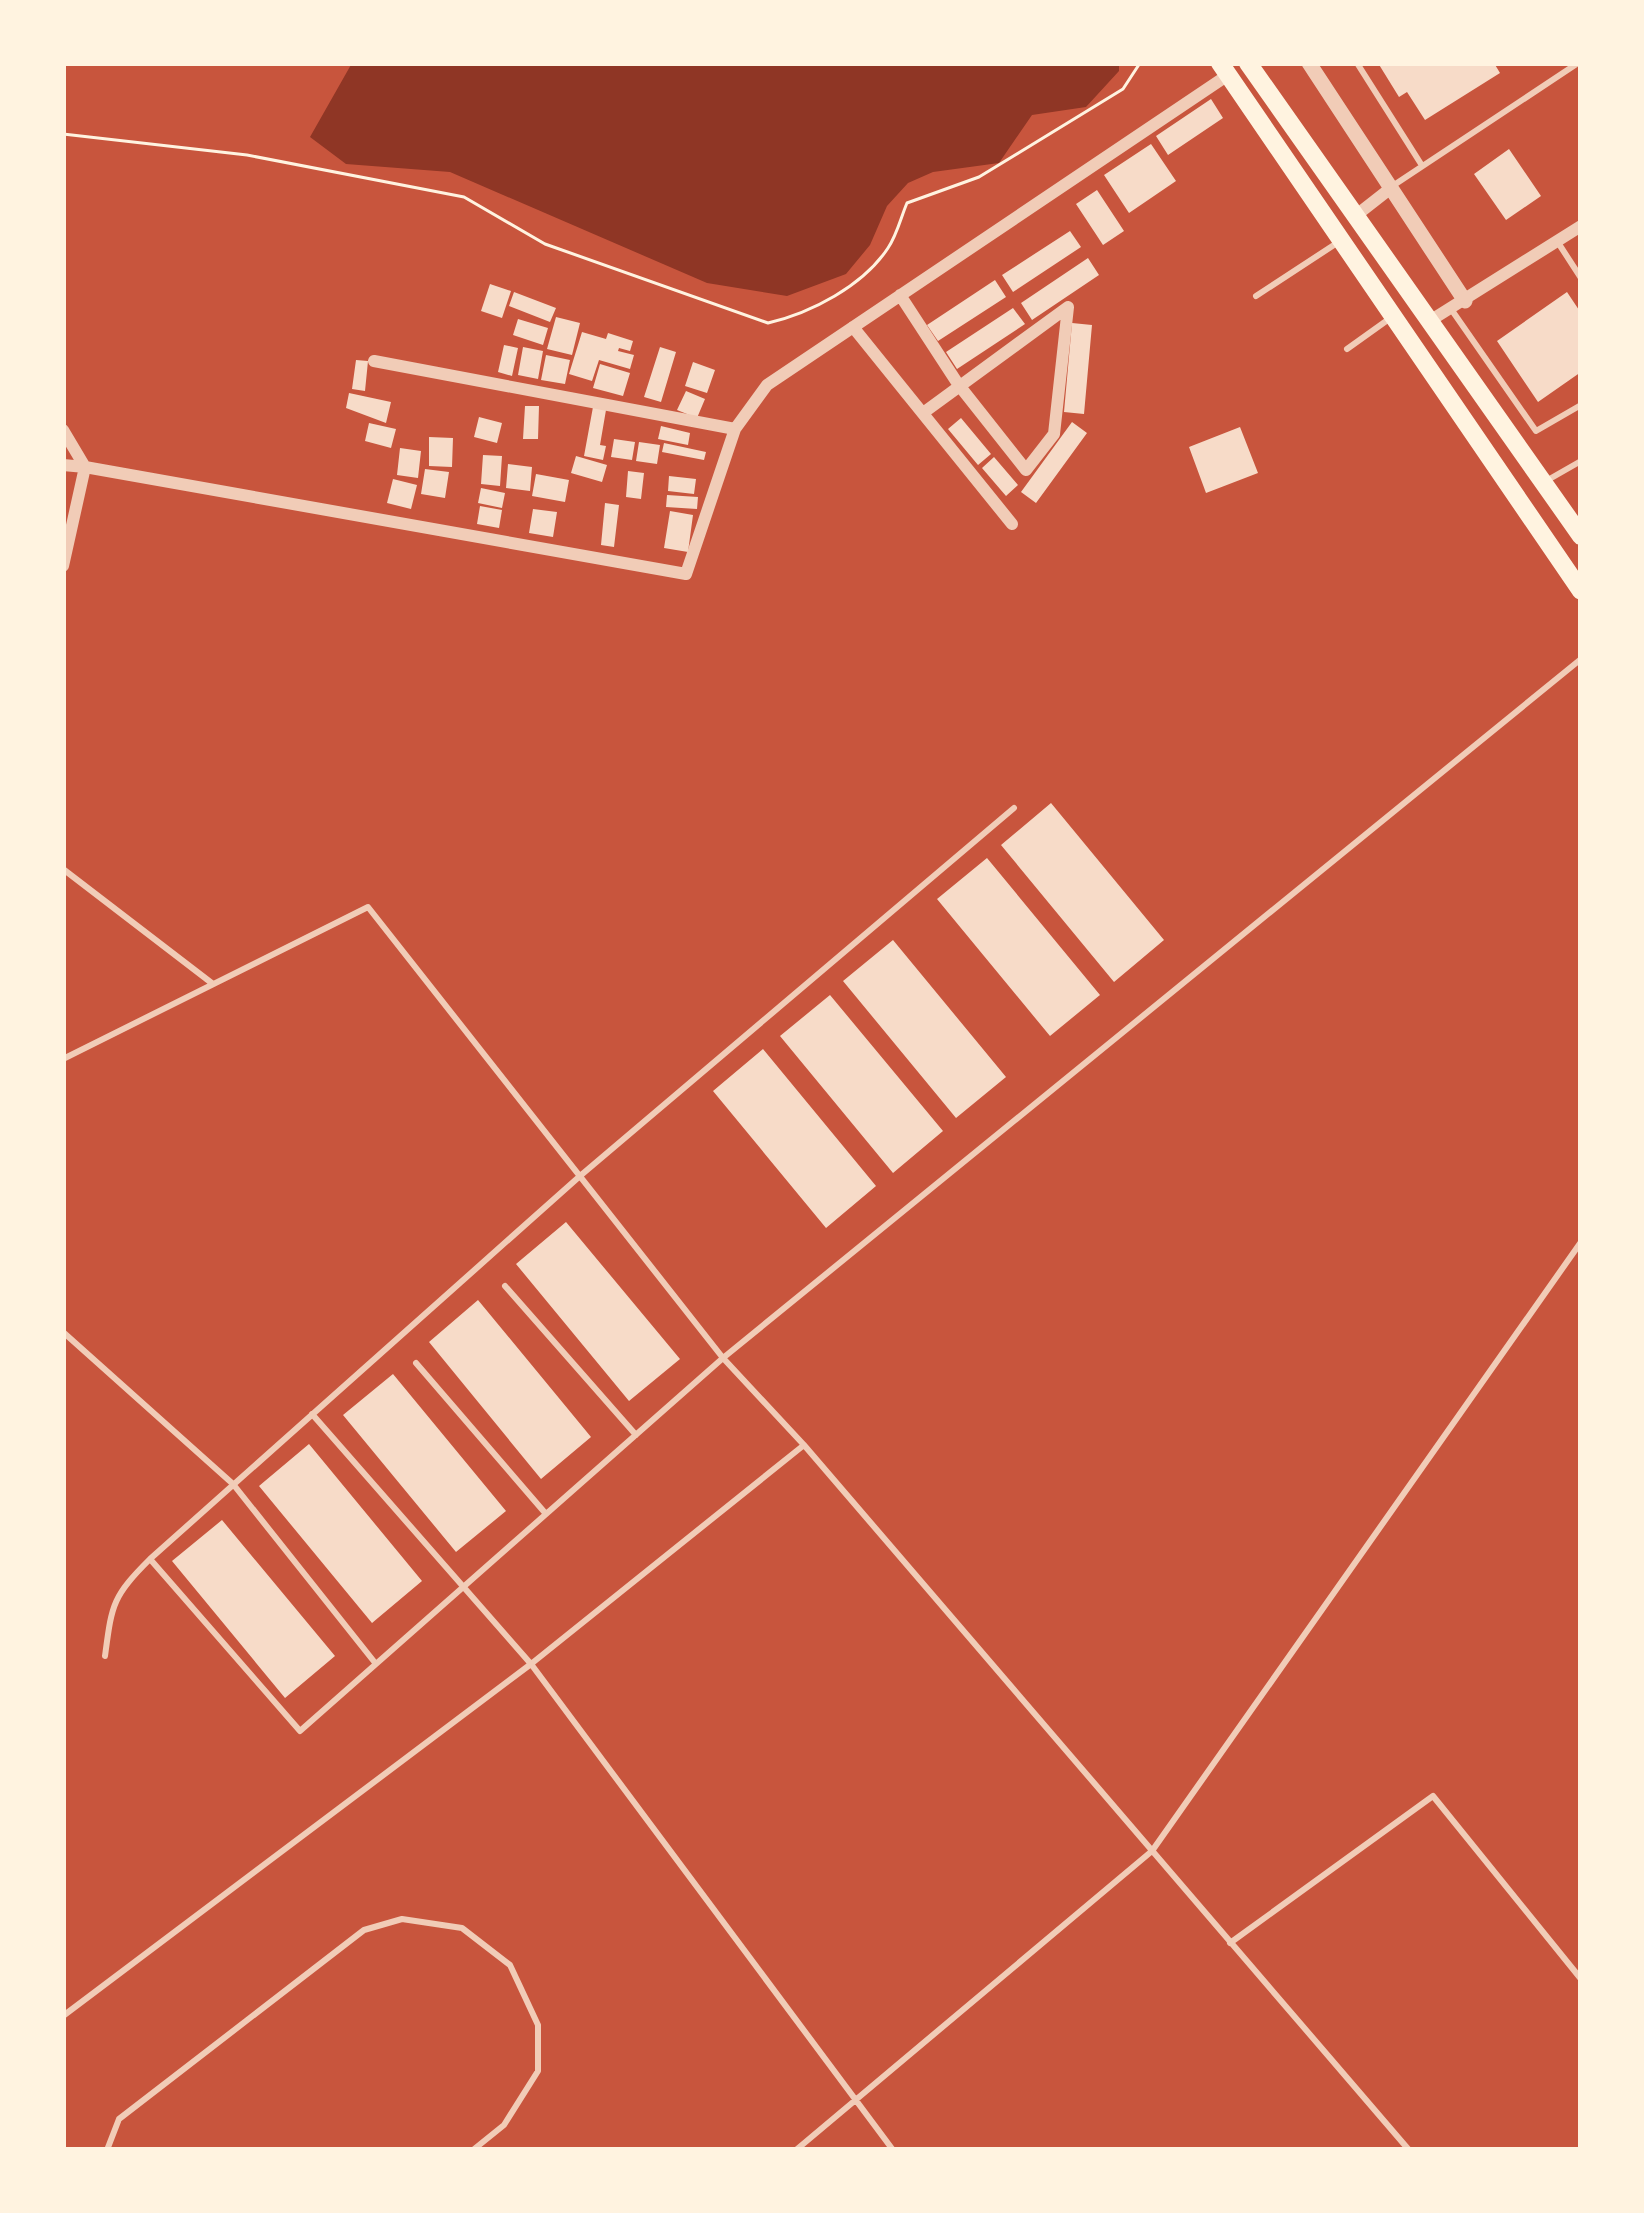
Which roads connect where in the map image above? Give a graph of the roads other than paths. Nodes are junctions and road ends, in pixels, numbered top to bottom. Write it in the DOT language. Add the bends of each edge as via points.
graph roads {
  1 [pos="1248,63"];
  2 [pos="1309,63"];
  3 [pos="1357,63"];
  4 [pos="1578,63"];
  5 [pos="1224,69"];
  6 [pos="1421,164"];
  7 [pos="1391,188"];
  8 [pos="1354,218"];
  9 [pos="1579,231"];
  10 [pos="1340,241"];
  11 [pos="1557,241"];
  12 [pos="1581,278"];
  13 [pos="900,296"];
  14 [pos="1256,296"];
  15 [pos="1458,305"];
  16 [pos="1391,317"];
  17 [pos="1428,322"];
  18 [pos="853,327"];
  19 [pos="1347,349"];
  20 [pos="374,361"];
  21 [pos="958,384"];
  22 [pos="1581,405"];
  23 [pos="923,413"];
  24 [pos="735,429"];
  25 [pos="63,430"];
  26 [pos="1581,461"];
  27 [pos="63,465"];
  28 [pos="85,466"];
  29 [pos="1543,483"];
  30 [pos="1012,524"];
  31 [pos="1581,536"];
  32 [pos="63,566"];
  33 [pos="1581,592"];
  34 [pos="1581,659"];
  35 [pos="1014,808"];
  36 [pos="63,869"];
  37 [pos="213,984"];
  38 [pos="63,1059"];
  39 [pos="580,1176"];
  40 [pos="1581,1242"];
  41 [pos="505,1286"];
  42 [pos="63,1332"];
  43 [pos="723,1358"];
  44 [pos="416,1363"];
  45 [pos="312,1414"];
  46 [pos="636,1435"];
  47 [pos="804,1444"];
  48 [pos="233,1484"];
  49 [pos="546,1514"];
  50 [pos="150,1559"];
  51 [pos="464,1587"];
  52 [pos="105,1656"];
  53 [pos="376,1664"];
  54 [pos="532,1664"];
  55 [pos="1152,1851"];
  56 [pos="1230,1942"];
  57 [pos="1581,1979"];
  58 [pos="63,2016"];
  59 [pos="856,2100"];
  60 [pos="107,2150"];
  61 [pos="473,2150"];
  62 [pos="796,2150"];
  63 [pos="893,2150"];
  64 [pos="1408,2150"];
  1 -- 8 [label="main road"];
  2 -- 7 [label="street"];
  3 -- 6 [label="lane"];
  4 -- 6 [label="lane"];
  5 -- 10 [label="main road"];
  5 -- 13 [label="street"];
  6 -- 7 [label="lane"];
  7 -- 8 [label="street"];
  7 -- 15 [label="street"];
  8 -- 17 [label="main road"];
  9 -- 11 [label="street"];
  10 -- 14 [label="lane"];
  10 -- 16 [label="main road"];
  11 -- 12 [label="lane"];
  11 -- 15 [label="street"];
  13 -- 18 [label="street"];
  13 -- 21 [label="street"];
  15 -- 17 [label="street"];
  15 -- 22 [label="lane" via="1537,431"];
  16 -- 19 [label="lane"];
  16 -- 33 [label="main road"];
  17 -- 29 [label="main road"];
  18 -- 23 [label="street"];
  18 -- 24 [label="street" via="767,385"];
  20 -- 24 [label="street"];
  21 -- 21 [label="street" via="1026,470 1054,434 1068,307"];
  21 -- 23 [label="street"];
  23 -- 30 [label="street"];
  24 -- 28 [label="street" via="686,574"];
  25 -- 28 [label="street"];
  26 -- 29 [label="lane"];
  27 -- 28 [label="street"];
  28 -- 32 [label="street"];
  29 -- 31 [label="main road"];
  34 -- 43 [label="lane"];
  35 -- 39 [label="lane"];
  36 -- 37 [label="lane"];
  37 -- 38 [label="lane"];
  37 -- 39 [label="lane" via="368,907"];
  39 -- 43 [label="lane"];
  39 -- 45 [label="lane"];
  40 -- 55 [label="lane"];
  41 -- 46 [label="lane"];
  42 -- 48 [label="lane"];
  43 -- 46 [label="lane"];
  43 -- 47 [label="lane"];
  44 -- 49 [label="lane"];
  45 -- 48 [label="lane"];
  45 -- 51 [label="lane"];
  46 -- 49 [label="lane"];
  47 -- 54 [label="lane"];
  47 -- 55 [label="lane"];
  48 -- 50 [label="lane"];
  48 -- 53 [label="lane"];
  49 -- 51 [label="lane"];
  50 -- 52 [label="lane" via="113,1603"];
  50 -- 53 [label="lane" via="300,1731"];
  51 -- 53 [label="lane"];
  51 -- 54 [label="lane"];
  54 -- 58 [label="lane"];
  54 -- 59 [label="lane"];
  55 -- 56 [label="lane"];
  55 -- 59 [label="lane"];
  56 -- 57 [label="lane" via="1433,1796"];
  56 -- 64 [label="lane"];
  59 -- 62 [label="lane"];
  59 -- 63 [label="lane"];
  60 -- 61 [label="lane" via="118,2119 364,1930 402,1919 462,1928 510,1965 538,2025 538,2072 504,2125"];
}
